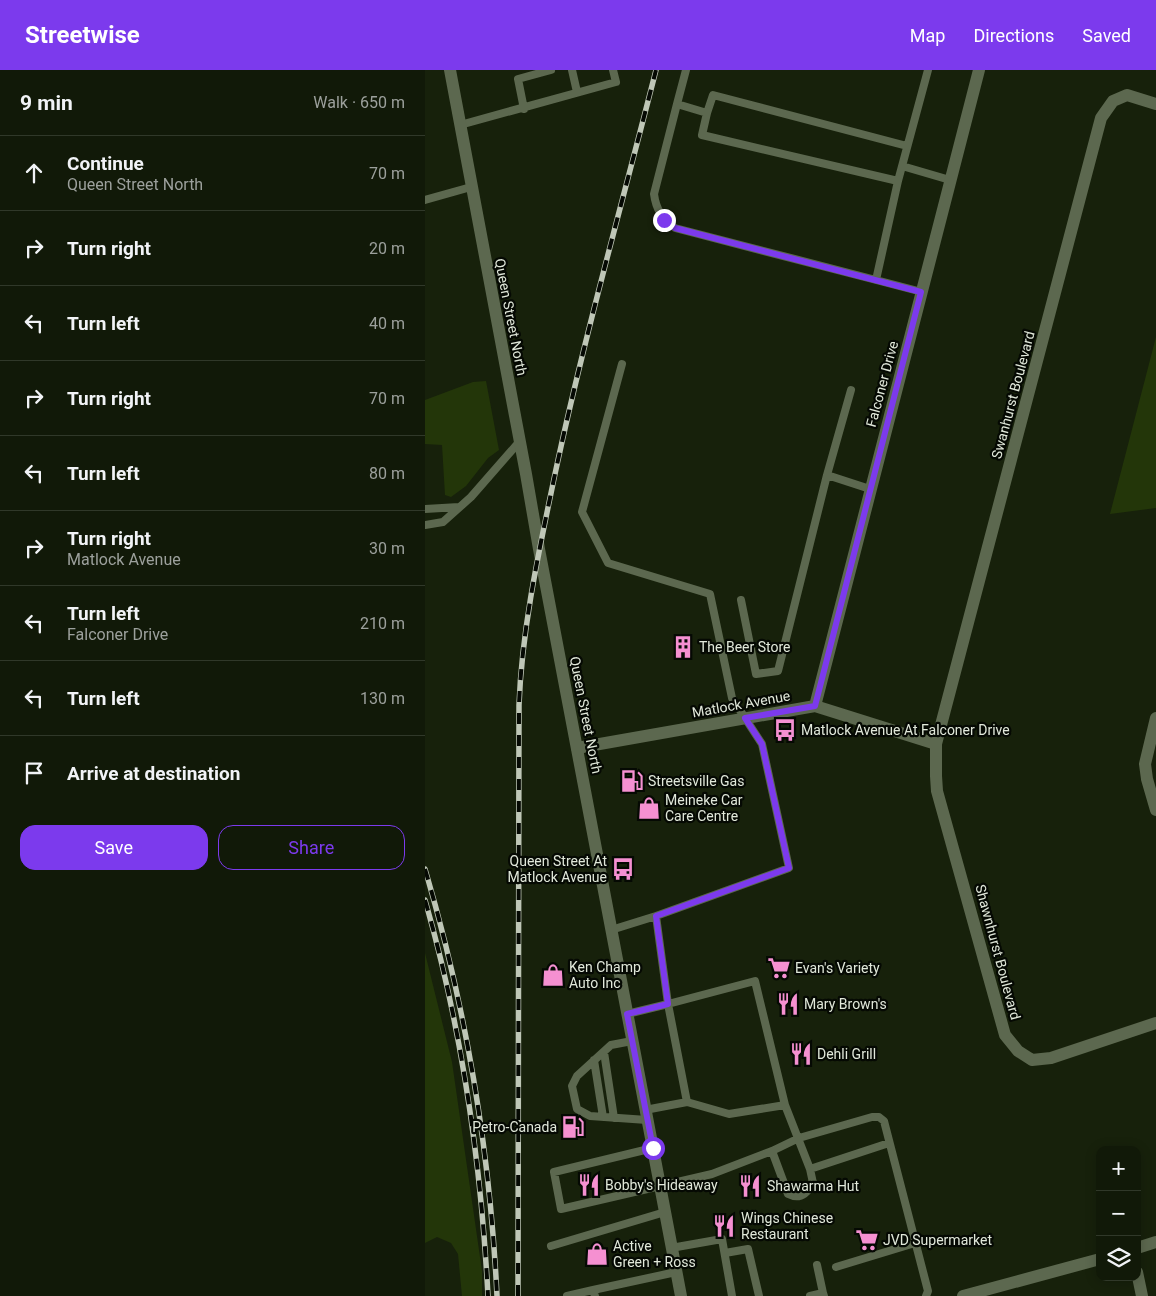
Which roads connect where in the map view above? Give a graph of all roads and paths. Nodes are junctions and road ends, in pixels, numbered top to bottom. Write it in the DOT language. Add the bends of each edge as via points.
graph roads {
  1 [pos="450,70"];
  2 [pos="572,70"];
  3 [pos="613,70"];
  4 [pos="686,70"];
  5 [pos="928,70"];
  6 [pos="979,70"];
  7 [pos="547,71"];
  8 [pos="577,92"];
  9 [pos="677,104"];
  10 [pos="1156,104"];
  11 [pos="524,109"];
  12 [pos="707,113"];
  13 [pos="460,125"];
  14 [pos="907,146"];
  15 [pos="902,166"];
  16 [pos="950,180"];
  17 [pos="898,181"];
  18 [pos="471,187"];
  19 [pos="425,200"];
  20 [pos="876,280"];
  21 [pos="921,292"];
  22 [pos="622,364"];
  23 [pos="851,390"];
  24 [pos="520,441"];
  25 [pos="827,475"];
  26 [pos="870,489"];
  27 [pos="459,507"];
  28 [pos="425,509"];
  29 [pos="425,525"];
  30 [pos="741,600"];
  31 [pos="815,706"];
  32 [pos="745,718"];
  33 [pos="1156,718"];
  34 [pos="937,744"];
  35 [pos="577,748"];
  36 [pos="1156,810"];
  37 [pos="656,916"];
  38 [pos="611,930"];
  39 [pos="668,1004"];
  40 [pos="627,1014"];
  41 [pos="1156,1023"];
  42 [pos="632,1041"];
  43 [pos="604,1052"];
  44 [pos="594,1060"];
  45 [pos="687,1102"];
  46 [pos="785,1105"];
  47 [pos="646,1115"];
  48 [pos="603,1117"];
  49 [pos="614,1118"];
  50 [pos="799,1138"];
  51 [pos="889,1143"];
  52 [pos="653,1148"];
  53 [pos="772,1151"];
  54 [pos="810,1169"];
  55 [pos="660,1186"];
  56 [pos="665,1212"];
  57 [pos="1156,1242"];
  58 [pos="915,1243"];
  59 [pos="551,1246"];
  60 [pos="1141,1247"];
  61 [pos="671,1248"];
  62 [pos="725,1253"];
  63 [pos="1096,1259"];
  64 [pos="817,1265"];
  65 [pos="837,1267"];
  66 [pos="676,1272"];
  67 [pos="1138,1281"];
  68 [pos="594,1293"];
  69 [pos="823,1294"];
  70 [pos="567,1296"];
  71 [pos="681,1296"];
  72 [pos="732,1296"];
  73 [pos="759,1296"];
  74 [pos="810,1296"];
  75 [pos="926,1296"];
  76 [pos="963,1296"];
  77 [pos="1141,1296"];
  1 -- 13 [label="street, Queen Street North"];
  2 -- 8 [label="lane"];
  3 -- 8 [label="lane" via="616,82"];
  4 -- 9 [label="lane"];
  5 -- 14 [label="lane"];
  6 -- 16 [label="street, Falconer Drive"];
  7 -- 11 [label="lane" via="518,79"];
  8 -- 11 [label="lane"];
  9 -- 12 [label="lane"];
  9 -- 20 [label="lane" via="655,194 656,205 664,220 675,228"];
  10 -- 34 [label="street, Swanhurst Boulevard" via="1127,95 1113,101 1101,118"];
  11 -- 13 [label="lane"];
  12 -- 14 [label="lane" via="713,95"];
  12 -- 17 [label="lane" via="702,135"];
  13 -- 18 [label="street, Queen Street North"];
  14 -- 15 [label="lane"];
  15 -- 16 [label="lane"];
  15 -- 17 [label="lane"];
  16 -- 21 [label="street, Falconer Drive"];
  17 -- 20 [label="lane"];
  18 -- 19 [label="lane"];
  18 -- 24 [label="street, Queen Street North"];
  20 -- 21 [label="lane"];
  21 -- 26 [label="street, Falconer Drive"];
  22 -- 32 [label="lane" via="582,512 608,563 710,594 732,698"];
  23 -- 25 [label="lane"];
  24 -- 27 [label="lane"];
  24 -- 35 [label="street, Queen Street North"];
  25 -- 26 [label="lane"];
  25 -- 30 [label="lane" via="778,670 756,674"];
  26 -- 31 [label="street, Falconer Drive"];
  27 -- 28 [label="lane"];
  27 -- 29 [label="lane" via="443,522"];
  31 -- 32 [label="street, Matlock Avenue"];
  31 -- 34 [label="street, Matlock Avenue"];
  32 -- 35 [label="street, Matlock Avenue"];
  32 -- 37 [label="lane" via="762,744 789,868"];
  33 -- 36 [label="street" via="1145,764"];
  34 -- 41 [label="street, Shawnhurst Boulevard" via="937,791 1005,1035 1018,1051 1032,1060 1051,1058"];
  35 -- 38 [label="street, Queen Street North"];
  37 -- 38 [label="lane"];
  37 -- 39 [label="lane"];
  38 -- 40 [label="street, Queen Street North"];
  39 -- 40 [label="lane"];
  39 -- 45 [label="lane"];
  39 -- 46 [label="lane" via="755,982"];
  40 -- 42 [label="street, Queen Street North"];
  42 -- 43 [label="lane" via="611,1045"];
  42 -- 47 [label="street, Queen Street North"];
  43 -- 44 [label="lane"];
  43 -- 49 [label="lane"];
  44 -- 48 [label="lane"];
  44 -- 48 [label="lane" via="577,1076 572,1086 577,1109 590,1116"];
  45 -- 46 [label="lane" via="729,1114"];
  45 -- 47 [label="lane"];
  46 -- 50 [label="lane"];
  47 -- 49 [label="lane"];
  47 -- 52 [label="street, Queen Street North"];
  48 -- 49 [label="lane"];
  50 -- 51 [label="lane" via="879,1117 884,1121"];
  50 -- 53 [label="lane"];
  50 -- 54 [label="lane"];
  51 -- 54 [label="lane"];
  51 -- 58 [label="lane"];
  52 -- 55 [label="street, Queen Street North"];
  52 -- 55 [label="lane" via="554,1172 561,1209"];
  53 -- 54 [label="lane" via="788,1194 795,1198 803,1195 813,1183"];
  53 -- 55 [label="lane" via="712,1174"];
  55 -- 56 [label="street, Queen Street North"];
  56 -- 59 [label="lane"];
  56 -- 61 [label="street, Queen Street North"];
  57 -- 60 [label="street"];
  58 -- 65 [label="lane"];
  58 -- 75 [label="lane"];
  61 -- 62 [label="lane" via="722,1239"];
  61 -- 66 [label="street, Queen Street North"];
  62 -- 72 [label="lane"];
  62 -- 73 [label="lane" via="748,1249"];
  63 -- 76 [label="street"];
  64 -- 69 [label="lane"];
  66 -- 68 [label="lane"];
  66 -- 71 [label="street, Queen Street North"];
  67 -- 77 [label="street"];
  68 -- 70 [label="lane"];
  69 -- 74 [label="lane"];
}
